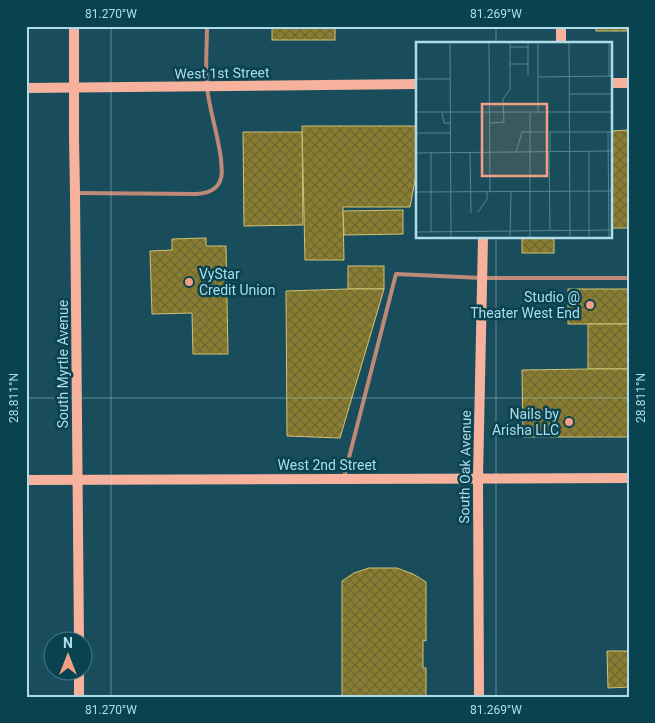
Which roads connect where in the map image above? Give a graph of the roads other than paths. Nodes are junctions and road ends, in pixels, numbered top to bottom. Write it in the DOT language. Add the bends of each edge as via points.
graph roads {
  1 [pos="74,26"];
  2 [pos="207,26"];
  3 [pos="561,26"];
  4 [pos="561,42"];
  5 [pos="612,83"];
  6 [pos="629,83"];
  7 [pos="416,84"];
  8 [pos="207,86"];
  9 [pos="26,88"];
  10 [pos="74,88"];
  11 [pos="75,193"];
  12 [pos="482,239"];
  13 [pos="482,278"];
  14 [pos="629,278"];
  15 [pos="478,478"];
  16 [pos="629,478"];
  17 [pos="344,479"];
  18 [pos="26,480"];
  19 [pos="78,480"];
  20 [pos="79,630"];
  21 [pos="79,680"];
  22 [pos="79,697"];
  23 [pos="479,697"];
  1 -- 10 [label="street, South Myrtle Avenue"];
  2 -- 8 [label="lane"];
  3 -- 4 [label="street"];
  5 -- 6 [label="street"];
  7 -- 8 [label="street, West 1st Street"];
  8 -- 10 [label="street, West 1st Street"];
  8 -- 11 [label="lane" via="222,168 218,186 197,194"];
  9 -- 10 [label="street, West 1st Street"];
  10 -- 11 [label="street, South Myrtle Avenue"];
  11 -- 19 [label="street, South Myrtle Avenue"];
  12 -- 13 [label="street, South Oak Avenue"];
  13 -- 14 [label="lane"];
  13 -- 15 [label="street, South Oak Avenue"];
  13 -- 17 [label="lane" via="396,274"];
  15 -- 16 [label="street, West 2nd Street"];
  15 -- 17 [label="street, West 2nd Street"];
  15 -- 23 [label="street, South Oak Avenue"];
  17 -- 19 [label="street, West 2nd Street"];
  18 -- 19 [label="street, West 2nd Street"];
  19 -- 20 [label="street, South Myrtle Avenue"];
  21 -- 22 [label="street"];
}
